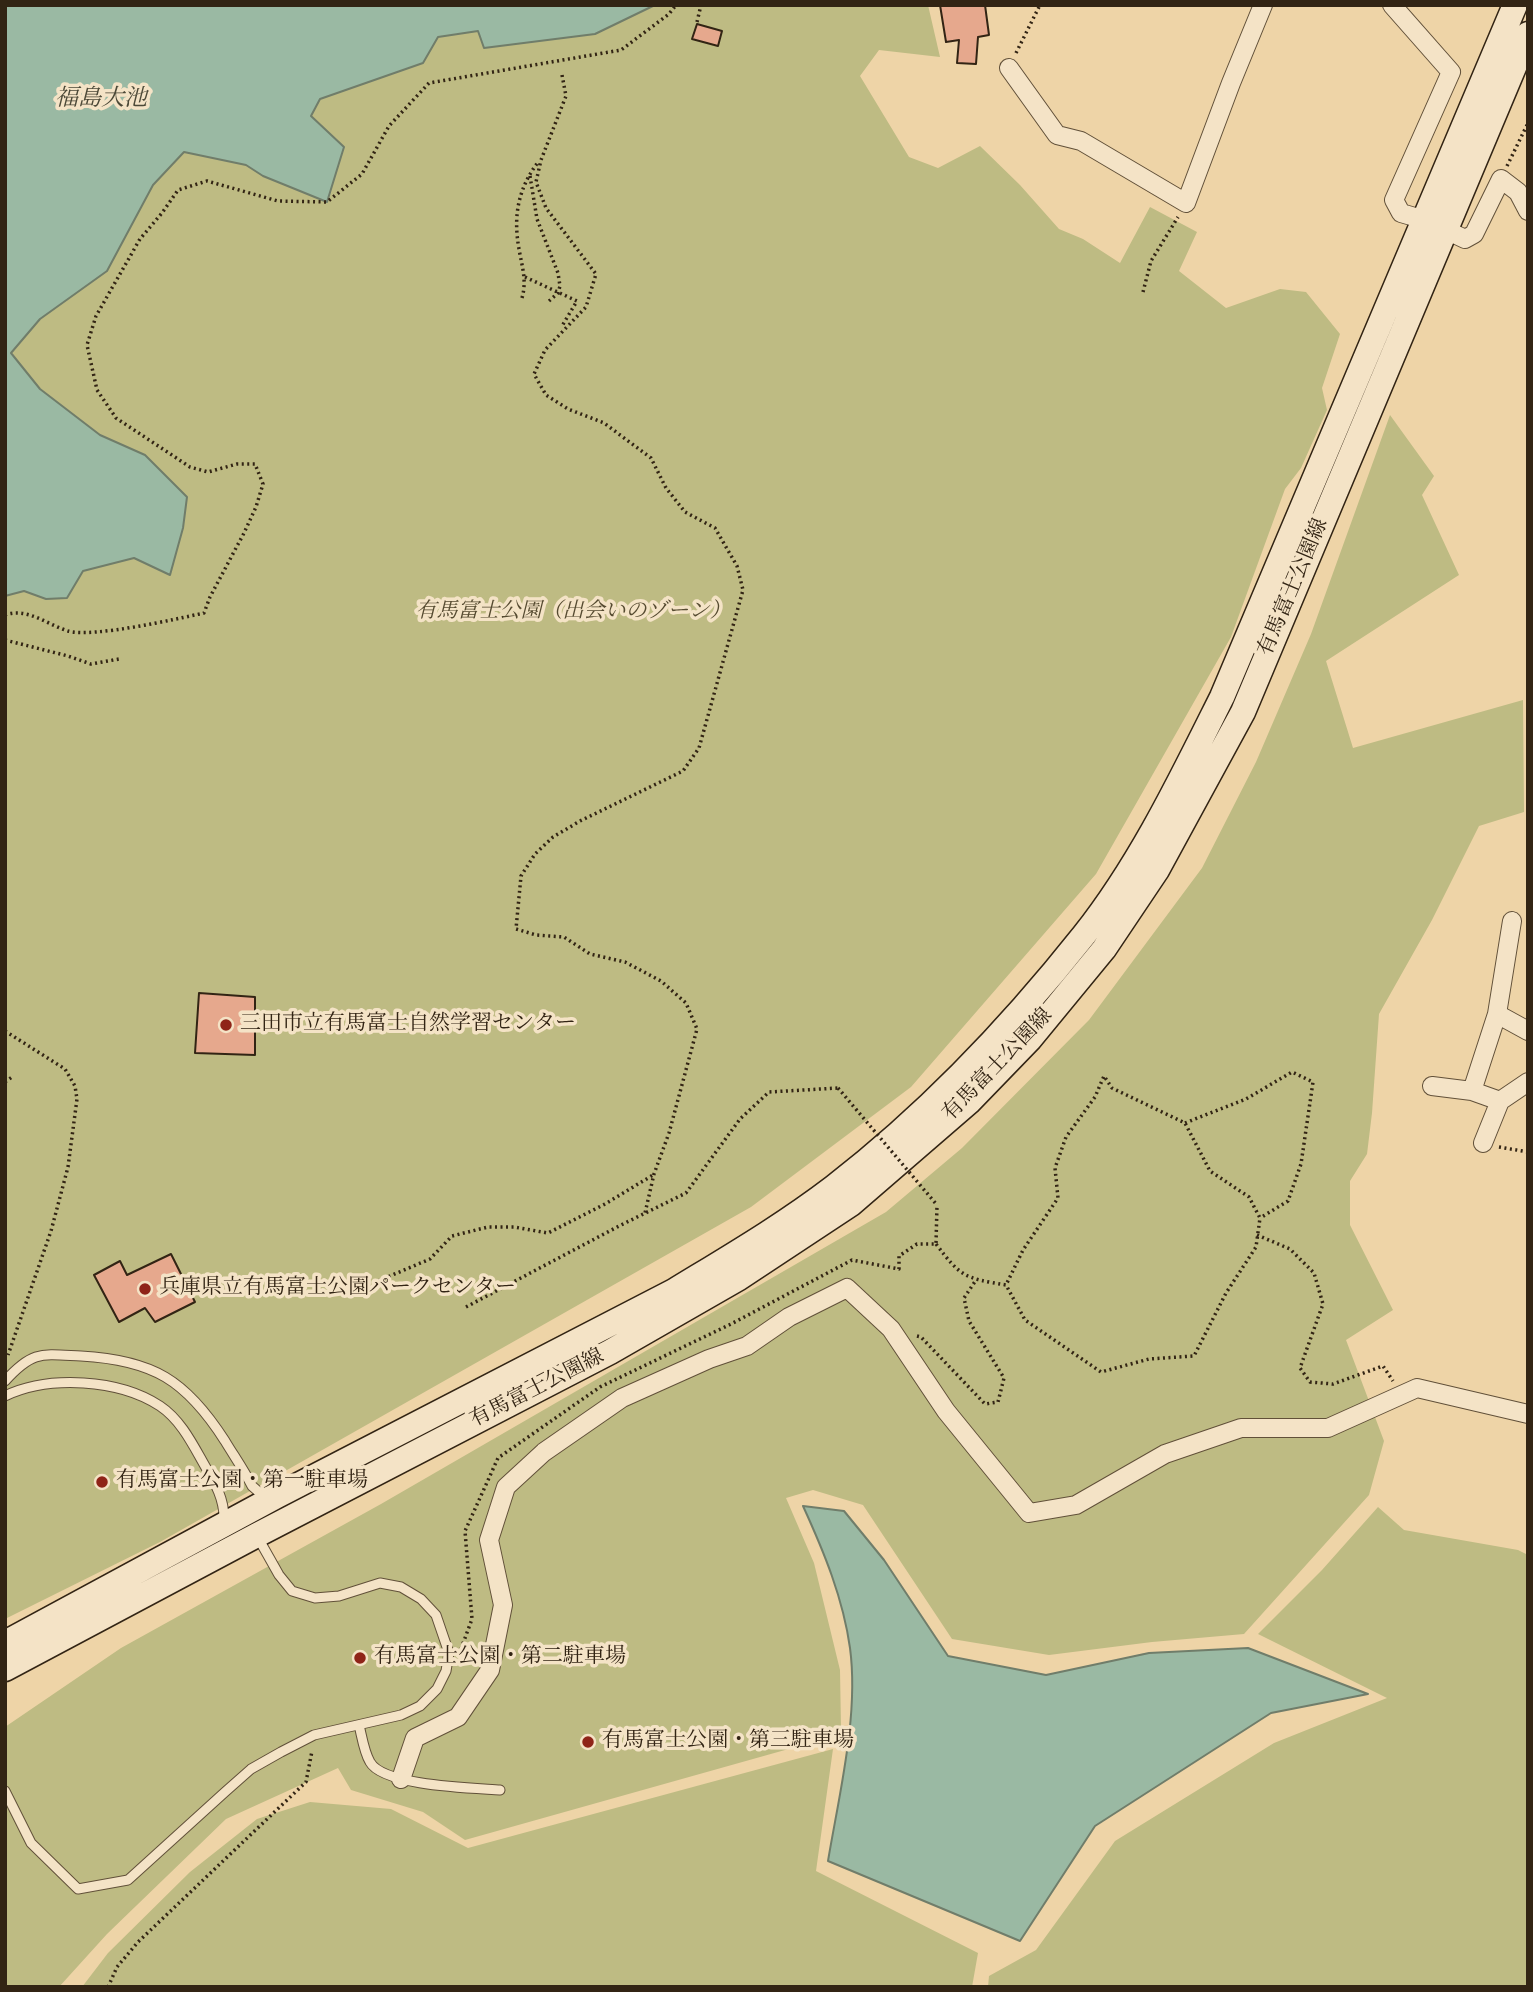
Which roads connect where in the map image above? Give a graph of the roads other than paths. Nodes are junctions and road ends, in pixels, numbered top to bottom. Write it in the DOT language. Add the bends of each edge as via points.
graph roads {
  1 [pos="1263,5"];
  2 [pos="1392,5"];
  3 [pos="1515,5"];
  4 [pos="1528,34"];
  5 [pos="1009,68"];
  6 [pos="1528,211"];
  7 [pos="1435,225"];
  8 [pos="1512,922"];
  9 [pos="1497,1014"];
  10 [pos="1528,1031"];
  11 [pos="1528,1082"];
  12 [pos="1432,1086"];
  13 [pos="1472,1091"];
  14 [pos="1500,1101"];
  15 [pos="1483,1143"];
  16 [pos="5,1381"];
  17 [pos="5,1396"];
  18 [pos="1528,1414"];
  19 [pos="277,1496"];
  20 [pos="223,1526"];
  21 [pos="257,1535"];
  22 [pos="5,1643"];
  23 [pos="5,1669"];
  24 [pos="359,1726"];
  25 [pos="401,1779"];
  26 [pos="500,1790"];
  27 [pos="5,1791"];
  1 -- 5 [label="street" via="1186,203 1082,141 1057,135"];
  2 -- 7 [label="street" via="1451,72 1394,200 1401,214"];
  3 -- 7 [label="main road, 有馬富士公園線"];
  4 -- 7 [label="main road, 有馬富士公園線"];
  6 -- 7 [label="street" via="1518,192 1501,179 1474,234 1465,239"];
  7 -- 19 [label="main road, 有馬富士公園線" via="1178,785 1138,856 1085,934 1008,1023 895,1135 776,1228 674,1291"];
  7 -- 21 [label="main road, 有馬富士公園線" via="1243,712 1157,870 1104,949 1030,1039 969,1102 851,1204 739,1278 610,1352"];
  8 -- 9 [label="street"];
  9 -- 10 [label="street"];
  9 -- 13 [label="street"];
  11 -- 14 [label="street"];
  12 -- 13 [label="street"];
  13 -- 14 [label="street"];
  14 -- 15 [label="street"];
  16 -- 19 [label="lane" via="27,1360 41,1354 113,1358 157,1372 194,1398 252,1486 260,1493"];
  17 -- 20 [label="lane" via="50,1382 114,1387 162,1407 192,1442 220,1492"];
  18 -- 25 [label="street" via="1417,1388 1328,1428 1241,1428 1165,1454 1076,1506 1029,1513 946,1411 891,1329 847,1288 789,1317 747,1346 622,1398 544,1452 506,1487 489,1540 503,1605 490,1670 458,1717 415,1738"];
  19 -- 20 [label="main road, 有馬富士公園線"];
  20 -- 22 [label="main road, 有馬富士公園線"];
  21 -- 23 [label="main road, 有馬富士公園線"];
  21 -- 24 [label="lane" via="292,1591 315,1598 339,1596 380,1583 401,1587 436,1615 449,1653 437,1689 420,1706"];
  24 -- 25 [label="lane" via="370,1763 382,1774"];
  24 -- 27 [label="lane" via="314,1735 251,1769 128,1880 78,1889 31,1843"];
  25 -- 26 [label="lane"];
}
